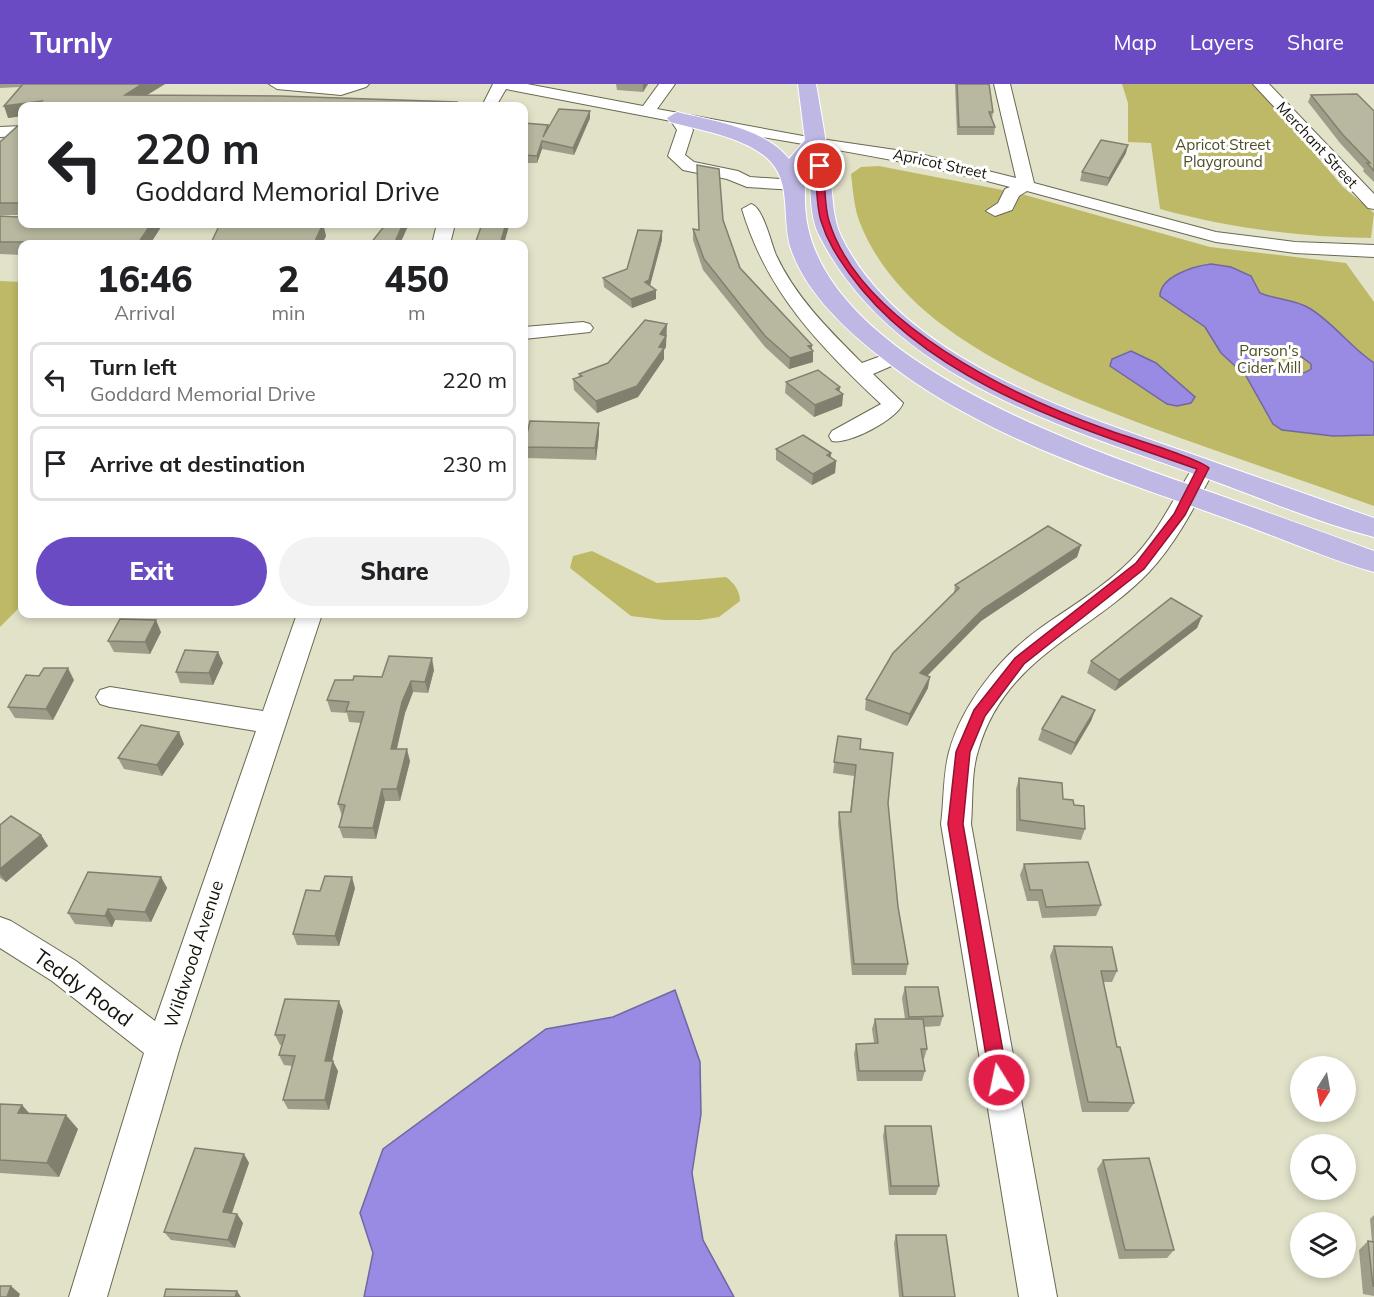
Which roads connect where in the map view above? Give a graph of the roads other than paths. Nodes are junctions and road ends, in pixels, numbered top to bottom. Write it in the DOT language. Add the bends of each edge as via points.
graph roads {
  1 [pos="277,84"];
  2 [pos="361,84"];
  3 [pos="502,84"];
  4 [pos="667,84"];
  5 [pos="807,84"];
  6 [pos="1002,84"];
  7 [pos="1261,84"];
  8 [pos="538,87"];
  9 [pos="491,102"];
  10 [pos="647,112"];
  11 [pos="677,118"];
  12 [pos="18,131"];
  13 [pos="0,132"];
  14 [pos="814,143"];
  15 [pos="795,185"];
  16 [pos="1026,185"];
  17 [pos="1374,204"];
  18 [pos="751,209"];
  19 [pos="995,212"];
  20 [pos="1374,251"];
  21 [pos="583,328"];
  22 [pos="528,333"];
  23 [pos="896,357"];
  24 [pos="859,372"];
  25 [pos="840,436"];
  26 [pos="1204,468"];
  27 [pos="1190,495"];
  28 [pos="1374,528"];
  29 [pos="1374,562"];
  30 [pos="308,618"];
  31 [pos="110,697"];
  32 [pos="272,723"];
  33 [pos="0,931"];
  34 [pos="163,1047"];
  35 [pos="88,1297"];
  36 [pos="1038,1297"];
  1 -- 2 [label="street" via="341,90"];
  3 -- 8 [label="street, Apricot Street"];
  3 -- 9 [label="street"];
  4 -- 10 [label="street"];
  5 -- 14 [label="main road"];
  6 -- 16 [label="street"];
  7 -- 17 [label="street, Merchant Street"];
  8 -- 10 [label="street, Apricot Street"];
  10 -- 11 [label="street, Apricot Street"];
  11 -- 14 [label="street, Apricot Street"];
  11 -- 15 [label="main road" via="767,150 780,160"];
  11 -- 15 [label="street" via="685,130 676,156 689,166 747,182"];
  12 -- 13 [label="street"];
  14 -- 15 [label="main road" via="797,162"];
  14 -- 16 [label="street, Apricot Street" via="920,159"];
  14 -- 26 [label="main road" via="820,166 821,200 831,238 855,277 905,328 981,378 1073,422"];
  15 -- 23 [label="main road" via="797,233 807,260 834,302"];
  16 -- 19 [label="street" via="1011,193 1006,206"];
  16 -- 20 [label="street, Apricot Street" via="1217,237 1296,248"];
  18 -- 24 [label="street" via="769,264 792,299"];
  21 -- 22 [label="street"];
  23 -- 24 [label="street"];
  23 -- 27 [label="main road" via="938,386 1060,447"];
  24 -- 25 [label="street" via="892,403 890,409"];
  26 -- 27 [label="street"];
  26 -- 28 [label="main road"];
  27 -- 29 [label="main road"];
  27 -- 36 [label="street" via="1140,566 1019,661 979,714 963,752 956,824"];
  30 -- 32 [label="street, Wildwood Avenue"];
  31 -- 32 [label="street"];
  32 -- 34 [label="street, Wildwood Avenue"];
  33 -- 34 [label="street, Teddy Road" via="64,971"];
  34 -- 35 [label="street, Wildwood Avenue"];
}
